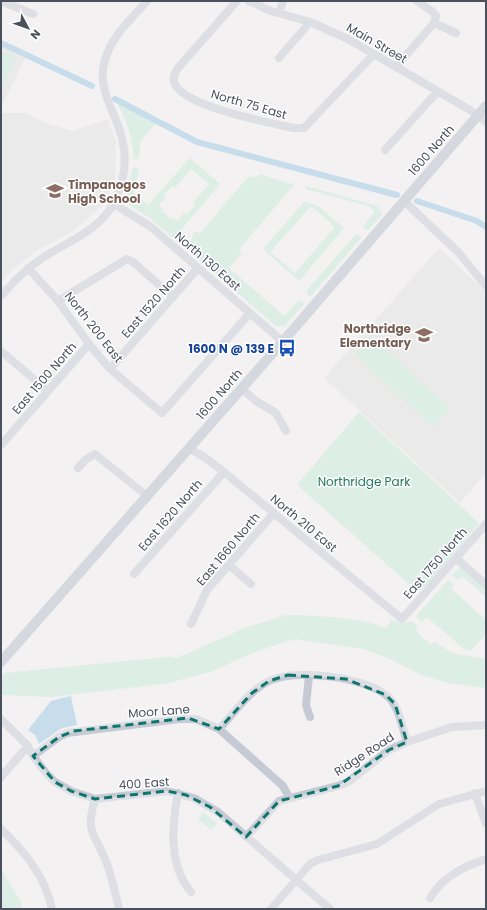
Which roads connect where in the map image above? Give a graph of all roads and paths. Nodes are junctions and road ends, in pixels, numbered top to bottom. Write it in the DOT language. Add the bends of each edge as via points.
graph roads {
  1 [pos="1,1"];
  2 [pos="147,1"];
  3 [pos="237,1"];
  4 [pos="249,1"];
  5 [pos="283,1"];
  6 [pos="418,1"];
  7 [pos="279,13"];
  8 [pos="33,14"];
  9 [pos="310,22"];
  10 [pos="434,23"];
  11 [pos="456,33"];
  12 [pos="374,54"];
  13 [pos="279,58"];
  14 [pos="396,67"];
  15 [pos="437,92"];
  16 [pos="486,106"];
  17 [pos="482,118"];
  18 [pos="385,150"];
  19 [pos="404,201"];
  20 [pos="114,204"];
  21 [pos="28,268"];
  22 [pos="198,268"];
  23 [pos="486,286"];
  24 [pos="1,296"];
  25 [pos="173,297"];
  26 [pos="58,301"];
  27 [pos="250,313"];
  28 [pos="282,341"];
  29 [pos="89,344"];
  30 [pos="1,351"];
  31 [pos="110,369"];
  32 [pos="241,388"];
  33 [pos="48,391"];
  34 [pos="286,431"];
  35 [pos="2,442"];
  36 [pos="189,448"];
  37 [pos="78,468"];
  38 [pos="224,472"];
  39 [pos="147,496"];
  40 [pos="274,513"];
  41 [pos="486,524"];
  42 [pos="456,558"];
  43 [pos="229,565"];
  44 [pos="134,574"];
  45 [pos="251,584"];
  46 [pos="486,584"];
  47 [pos="402,619"];
  48 [pos="191,624"];
  49 [pos="1,662"];
  50 [pos="309,676"];
  51 [pos="310,717"];
  52 [pos="1,719"];
  53 [pos="486,725"];
  54 [pos="219,730"];
  55 [pos="407,742"];
  56 [pos="28,746"];
  57 [pos="34,756"];
  58 [pos="1,777"];
  59 [pos="486,791"];
  60 [pos="178,793"];
  61 [pos="475,793"];
  62 [pos="289,797"];
  63 [pos="95,799"];
  64 [pos="486,824"];
  65 [pos="1,829"];
  66 [pos="246,837"];
  67 [pos="486,859"];
  68 [pos="296,880"];
  69 [pos="191,892"];
  70 [pos="430,898"];
  71 [pos="52,909"];
  72 [pos="119,909"];
  73 [pos="271,909"];
  74 [pos="330,909"];
  1 -- 8 [label="street"];
  2 -- 20 [label="street" via="112,44 106,56 102,76 105,95 124,146 126,162 122,184"];
  3 -- 12 [label="street, North 75 East" via="177,69 174,80 177,88 190,97 218,110 293,128 304,128"];
  4 -- 7 [label="street, Main Street"];
  5 -- 7 [label="street"];
  6 -- 10 [label="street" via="436,16"];
  7 -- 9 [label="street, Main Street"];
  9 -- 12 [label="street, Main Street"];
  9 -- 13 [label="street"];
  10 -- 11 [label="street"];
  10 -- 14 [label="street"];
  12 -- 14 [label="street, Main Street"];
  14 -- 15 [label="street, Main Street"];
  15 -- 17 [label="street, Main Street"];
  15 -- 18 [label="street"];
  16 -- 17 [label="main road, 1600 North"];
  17 -- 19 [label="main road, 1600 North"];
  19 -- 23 [label="street" via="458,252"];
  19 -- 28 [label="main road, 1600 North"];
  20 -- 21 [label="street" via="92,228"];
  20 -- 22 [label="street, North 130 East" via="151,227"];
  21 -- 24 [label="street"];
  21 -- 26 [label="street, North 200 East"];
  22 -- 25 [label="street, East 1520 North"];
  22 -- 27 [label="street, North 130 East"];
  25 -- 26 [label="street" via="127,259"];
  25 -- 31 [label="street, East 1520 North"];
  26 -- 29 [label="street, North 200 East"];
  27 -- 28 [label="street, North 130 East"];
  27 -- 31 [label="street, North 200 East" via="162,414"];
  28 -- 32 [label="main road, 1600 North"];
  29 -- 31 [label="street, North 200 East"];
  29 -- 33 [label="street, East 1500 North"];
  30 -- 33 [label="street"];
  32 -- 34 [label="street" via="276,414"];
  32 -- 36 [label="main road, 1600 North"];
  33 -- 35 [label="street, East 1500 North"];
  36 -- 38 [label="street, North 210 East"];
  36 -- 39 [label="main road, 1600 North"];
  37 -- 39 [label="street" via="85,460 96,454"];
  38 -- 40 [label="street, North 210 East"];
  38 -- 44 [label="street, East 1620 North"];
  39 -- 49 [label="main road, 1600 North"];
  40 -- 43 [label="street, East 1660 North"];
  40 -- 47 [label="street, North 210 East"];
  41 -- 42 [label="street, East 1750 North"];
  42 -- 46 [label="street"];
  42 -- 47 [label="street, East 1750 North"];
  43 -- 45 [label="street"];
  43 -- 48 [label="street, East 1660 North" via="207,590"];
  50 -- 51 [label="street" via="306,705"];
  50 -- 54 [label="street" via="288,676 269,681 252,693"];
  50 -- 55 [label="street" via="346,679 374,688 386,695 395,704"];
  52 -- 56 [label="street, 400 East"];
  53 -- 55 [label="street, Ridge Road" via="452,727"];
  54 -- 57 [label="street, Moor Lane" via="188,718 74,731 59,737"];
  54 -- 62 [label="street, Moor Lane" via="283,786"];
  55 -- 62 [label="street, Ridge Road" via="383,754 348,782"];
  56 -- 57 [label="street, 400 East"];
  56 -- 58 [label="street"];
  57 -- 63 [label="street, 400 East" via="46,773 63,787"];
  59 -- 61 [label="street"];
  60 -- 63 [label="street, 400 East" via="167,791"];
  60 -- 66 [label="street, 400 East" via="207,805"];
  60 -- 69 [label="street" via="173,821 174,842 181,876"];
  61 -- 64 [label="street"];
  61 -- 68 [label="street" via="430,809 377,844 318,860 310,864"];
  62 -- 66 [label="street, Ridge Road" via="279,800"];
  63 -- 72 [label="street" via="90,818 92,833 106,860"];
  65 -- 71 [label="street" via="36,868 47,889"];
  66 -- 68 [label="street, 400 East"];
  67 -- 70 [label="street" via="463,867 444,881"];
  68 -- 73 [label="street"];
  68 -- 74 [label="street, 400 East"];
}
